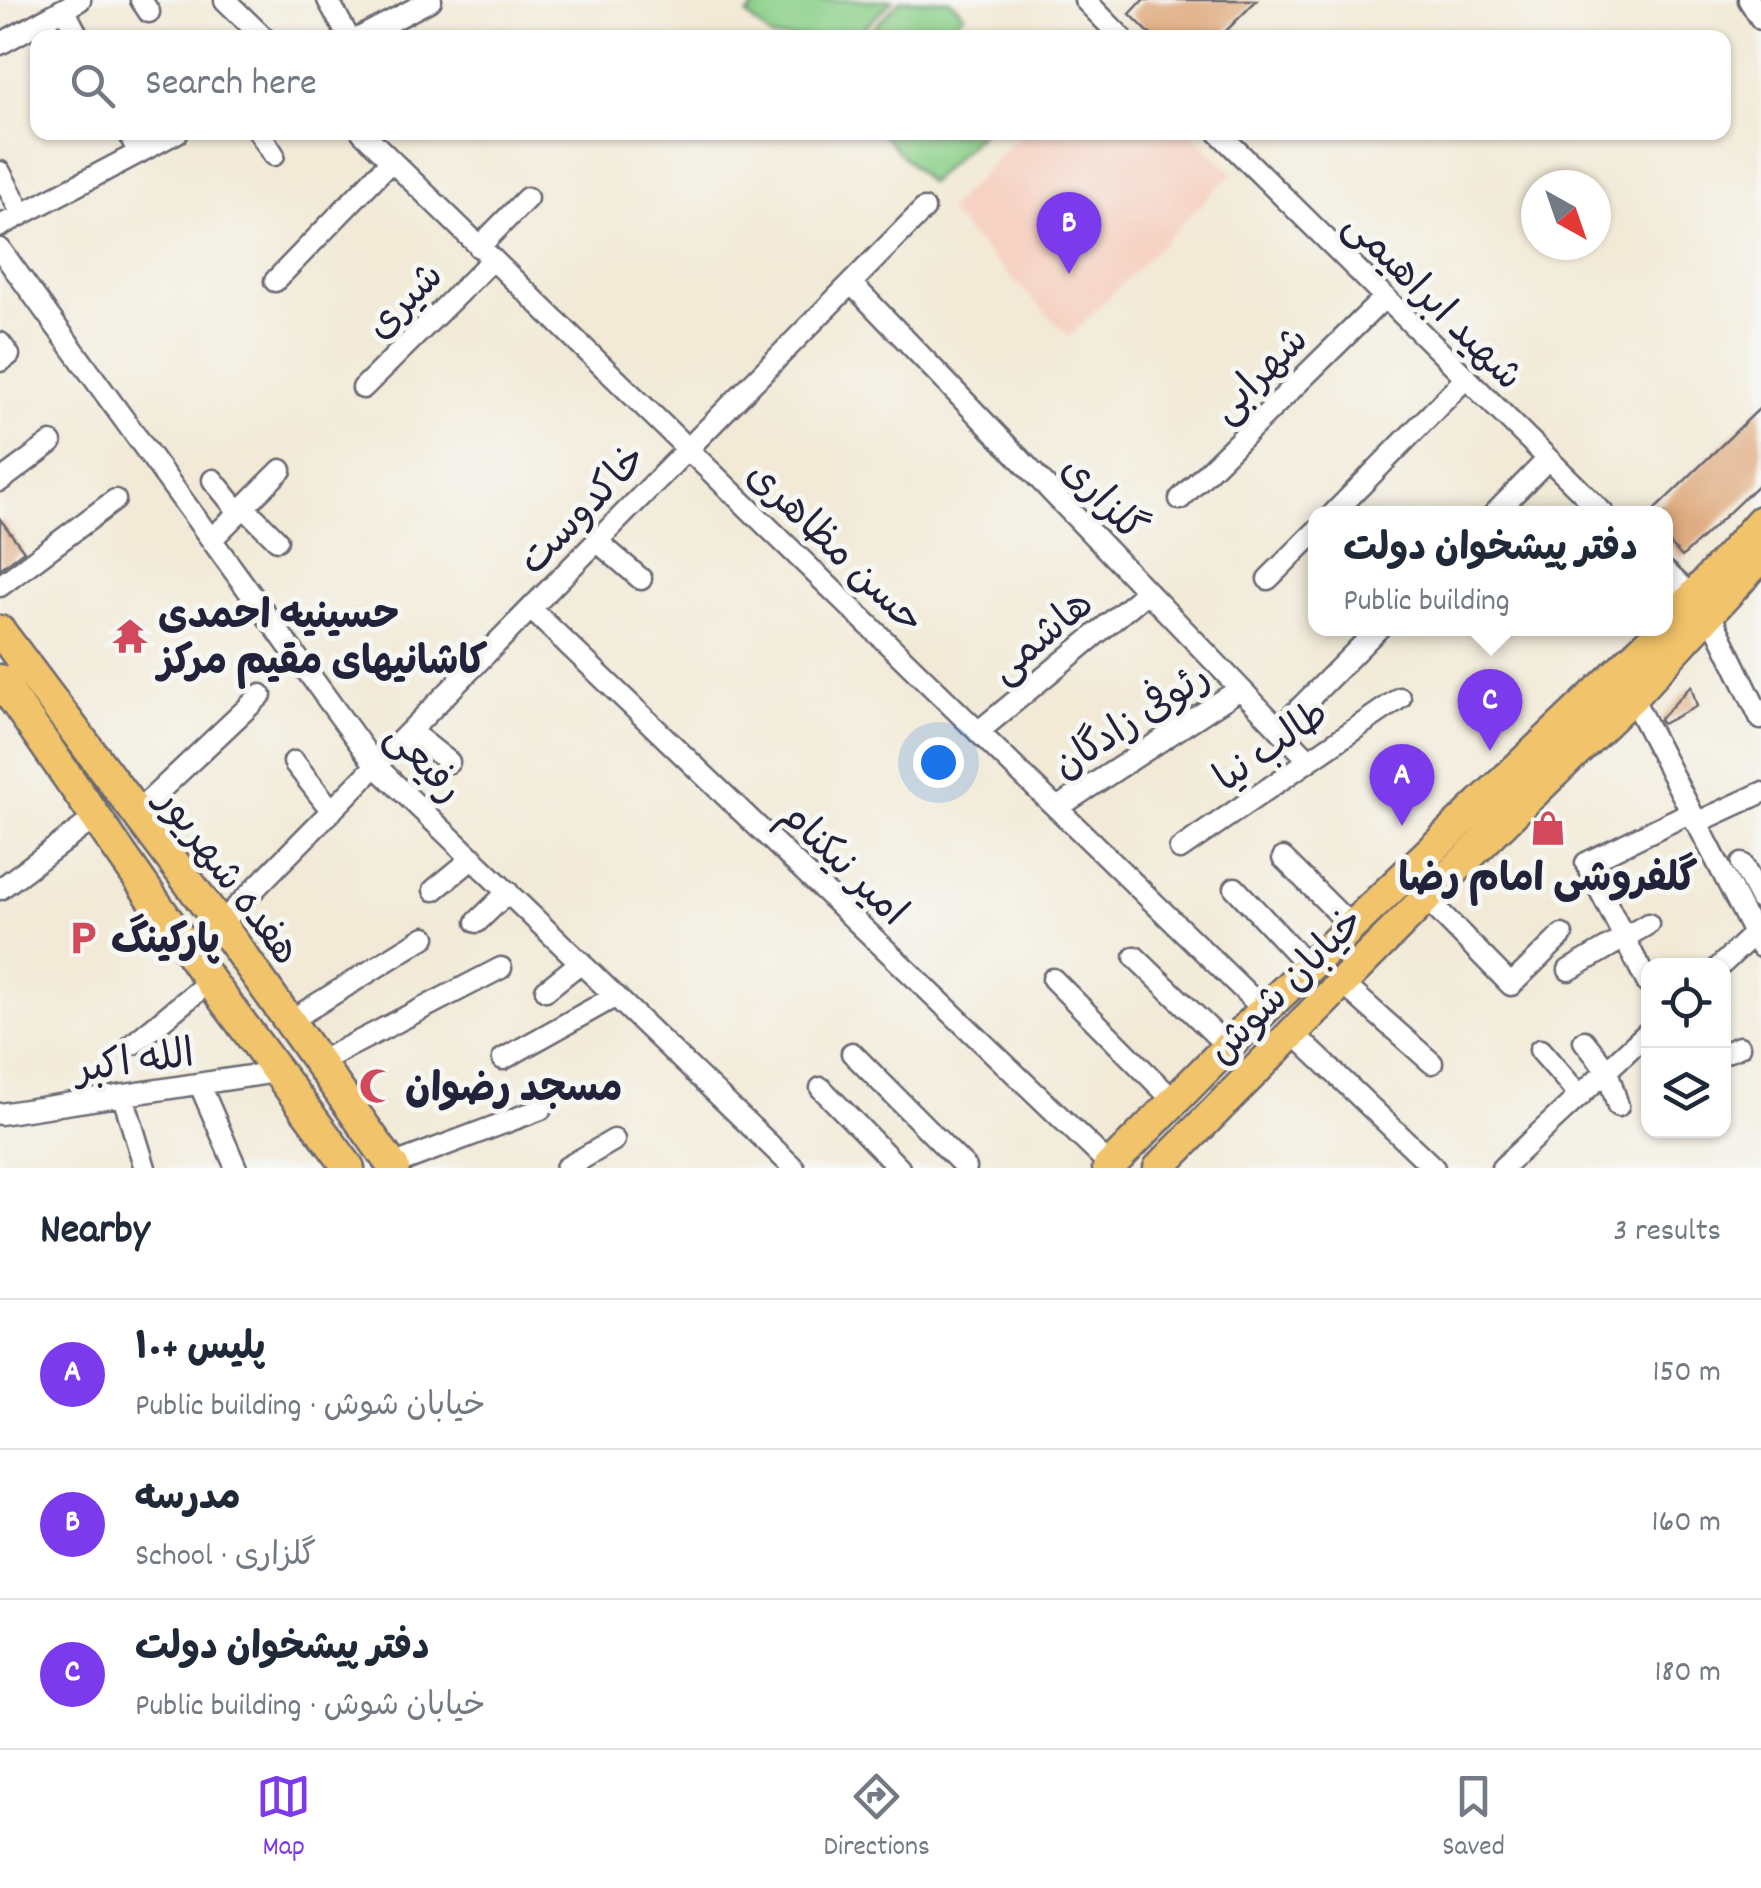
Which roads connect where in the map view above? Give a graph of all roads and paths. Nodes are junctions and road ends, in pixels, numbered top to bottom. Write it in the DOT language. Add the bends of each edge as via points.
graph roads {
  1 [pos="226,0"];
  2 [pos="328,0"];
  3 [pos="431,0"];
  4 [pos="1084,0"];
  5 [pos="1749,0"];
  6 [pos="72,4"];
  7 [pos="406,6"];
  8 [pos="1761,19"];
  9 [pos="77,30"];
  10 [pos="256,30"];
  11 [pos="345,30"];
  12 [pos="371,30"];
  13 [pos="1114,30"];
  14 [pos="0,44"];
  15 [pos="132,140"];
  16 [pos="163,140"];
  17 [pos="264,140"];
  18 [pos="370,140"];
  19 [pos="1226,140"];
  20 [pos="139,153"];
  21 [pos="274,155"];
  22 [pos="391,161"];
  23 [pos="0,172"];
  24 [pos="527,198"];
  25 [pos="924,209"];
  26 [pos="22,214"];
  27 [pos="0,226"];
  28 [pos="0,249"];
  29 [pos="486,253"];
  30 [pos="275,281"];
  31 [pos="851,284"];
  32 [pos="1384,298"];
  33 [pos="0,343"];
  34 [pos="0,361"];
  35 [pos="1466,378"];
  36 [pos="363,388"];
  37 [pos="51,443"];
  38 [pos="688,449"];
  39 [pos="1548,460"];
  40 [pos="281,470"];
  41 [pos="213,480"];
  42 [pos="0,481"];
  43 [pos="1180,499"];
  44 [pos="116,500"];
  45 [pos="1341,506"];
  46 [pos="1502,506"];
  47 [pos="1596,506"];
  48 [pos="242,509"];
  49 [pos="1761,521"];
  50 [pos="212,538"];
  51 [pos="1308,539"];
  52 [pos="277,540"];
  53 [pos="597,542"];
  54 [pos="1761,558"];
  55 [pos="1673,578"];
  56 [pos="640,579"];
  57 [pos="1268,579"];
  58 [pos="0,586"];
  59 [pos="1147,592"];
  60 [pos="1702,605"];
  61 [pos="530,609"];
  62 [pos="1673,623"];
  63 [pos="0,631"];
  64 [pos="1371,636"];
  65 [pos="1657,636"];
  66 [pos="1240,689"];
  67 [pos="261,696"];
  68 [pos="1632,697"];
  69 [pos="1400,698"];
  70 [pos="6,701"];
  71 [pos="1761,719"];
  72 [pos="1279,729"];
  73 [pos="410,731"];
  74 [pos="978,732"];
  75 [pos="1308,759"];
  76 [pos="294,762"];
  77 [pos="448,762"];
  78 [pos="376,766"];
  79 [pos="1761,793"];
  80 [pos="1057,808"];
  81 [pos="332,811"];
  82 [pos="135,814"];
  83 [pos="94,818"];
  84 [pos="1693,818"];
  85 [pos="1180,848"];
  86 [pos="473,858"];
  87 [pos="1282,858"];
  88 [pos="1742,864"];
  89 [pos="1236,888"];
  90 [pos="0,889"];
  91 [pos="434,890"];
  92 [pos="508,892"];
  93 [pos="1426,898"];
  94 [pos="1761,900"];
  95 [pos="477,922"];
  96 [pos="220,924"];
  97 [pos="1648,924"];
  98 [pos="1352,927"];
  99 [pos="1562,936"];
  100 [pos="1759,936"];
  101 [pos="425,937"];
  102 [pos="1624,938"];
  103 [pos="1134,958"];
  104 [pos="1730,958"];
  105 [pos="581,962"];
  106 [pos="1309,967"];
  107 [pos="501,968"];
  108 [pos="1569,970"];
  109 [pos="1641,971"];
  110 [pos="1052,978"];
  111 [pos="210,981"];
  112 [pos="1341,982"];
  113 [pos="546,990"];
  114 [pos="616,996"];
  115 [pos="1264,1010"];
  116 [pos="288,1022"];
  117 [pos="1292,1032"];
  118 [pos="1584,1041"];
  119 [pos="1641,1043"];
  120 [pos="133,1044"];
  121 [pos="1226,1046"];
  122 [pos="1540,1050"];
  123 [pos="852,1052"];
  124 [pos="503,1059"];
  125 [pos="317,1062"];
  126 [pos="1432,1063"];
  127 [pos="1607,1070"];
  128 [pos="276,1072"];
  129 [pos="200,1085"];
  130 [pos="821,1088"];
  131 [pos="123,1096"];
  132 [pos="1580,1096"];
  133 [pos="1172,1099"];
  134 [pos="1618,1106"];
  135 [pos="542,1110"];
  136 [pos="0,1114"];
  137 [pos="614,1140"];
  138 [pos="393,1166"];
  139 [pos="1109,1166"];
  140 [pos="1427,1166"];
  141 [pos="145,1168"];
  142 [pos="236,1168"];
  143 [pos="350,1168"];
  144 [pos="566,1168"];
  145 [pos="794,1168"];
  146 [pos="899,1168"];
  147 [pos="966,1168"];
  148 [pos="1159,1168"];
  149 [pos="1502,1168"];
  1 -- 10 [label="street"];
  2 -- 11 [label="street"];
  3 -- 7 [label="street"];
  4 -- 13 [label="street"];
  5 -- 8 [label="street"];
  6 -- 9 [label="street"];
  6 -- 14 [label="street"];
  7 -- 12 [label="street"];
  15 -- 20 [label="street"];
  16 -- 20 [label="street"];
  17 -- 21 [label="street"];
  18 -- 22 [label="street, حسن مظاهری"];
  19 -- 32 [label="street, شهید ابراهیمی"];
  20 -- 26 [label="street"];
  22 -- 29 [label="street, حسن مظاهری"];
  22 -- 30 [label="street"];
  23 -- 26 [label="street"];
  24 -- 29 [label="street, شیری"];
  25 -- 31 [label="street, خاکدوست"];
  26 -- 27 [label="street"];
  28 -- 50 [label="street, رفیعی"];
  29 -- 36 [label="street, شیری"];
  29 -- 38 [label="street, حسن مظاهری"];
  31 -- 38 [label="street, خاکدوست"];
  31 -- 59 [label="street, گلزاری"];
  32 -- 35 [label="street, شهید ابراهیمی"];
  32 -- 43 [label="street, شهرابی"];
  33 -- 34 [label="street" via="9,355"];
  35 -- 39 [label="street, شهید ابراهیمی"];
  35 -- 45 [label="street"];
  37 -- 42 [label="street"];
  38 -- 53 [label="street, خاکدوست"];
  38 -- 74 [label="street, حسن مظاهری"];
  39 -- 46 [label="street"];
  39 -- 47 [label="street, شهید ابراهیمی"];
  40 -- 48 [label="street"];
  41 -- 48 [label="street"];
  44 -- 58 [label="street"];
  48 -- 50 [label="street"];
  48 -- 52 [label="street"];
  49 -- 60 [label="main road, خیابان شوش"];
  50 -- 78 [label="street, رفیعی"];
  51 -- 57 [label="street"];
  53 -- 56 [label="street"];
  53 -- 61 [label="street, خاکدوست"];
  54 -- 60 [label="main road, خیابان شوش"];
  55 -- 60 [label="street"];
  59 -- 66 [label="street, گلزاری"];
  59 -- 74 [label="street, هاشمی"];
  60 -- 62 [label="main road, خیابان شوش"];
  60 -- 68 [label="main road, خیابان شوش"];
  60 -- 71 [label="street"];
  61 -- 73 [label="street, خاکدوست"];
  61 -- 139 [label="street, امیر نیکنام"];
  63 -- 82 [label="main road, هفده شهریور"];
  64 -- 72 [label="street"];
  65 -- 98 [label="main road, خیابان شوش"];
  66 -- 72 [label="street, گلزاری"];
  66 -- 80 [label="street, رئوفی زادگان"];
  67 -- 82 [label="street"];
  68 -- 84 [label="street"];
  68 -- 93 [label="main road, خیابان شوش"];
  69 -- 75 [label="street, طالب نیا"];
  70 -- 83 [label="main road, هفده شهریور"];
  72 -- 75 [label="street, گلزاری"];
  73 -- 77 [label="street"];
  73 -- 78 [label="street, خاکدوست"];
  74 -- 80 [label="street, حسن مظاهری"];
  75 -- 85 [label="street, طالب نیا"];
  76 -- 81 [label="street"];
  78 -- 81 [label="street, خاکدوست"];
  78 -- 86 [label="street, رفیعی"];
  79 -- 84 [label="street"];
  80 -- 115 [label="street, حسن مظاهری"];
  81 -- 96 [label="street, خاکدوست"];
  82 -- 96 [label="main road, هفده شهریور"];
  83 -- 90 [label="street"];
  83 -- 111 [label="main road, هفده شهریور"];
  84 -- 100 [label="street"];
  84 -- 102 [label="street" via="1586,863"];
  86 -- 91 [label="street"];
  86 -- 92 [label="street, رفیعی"];
  87 -- 98 [label="street"];
  88 -- 94 [label="street"];
  89 -- 106 [label="street"];
  92 -- 95 [label="street"];
  92 -- 105 [label="street, رفیعی"];
  93 -- 99 [label="street" via="1510,986"];
  93 -- 112 [label="main road, خیابان شوش"];
  96 -- 116 [label="main road, هفده شهریور"];
  97 -- 102 [label="street"];
  98 -- 106 [label="main road, خیابان شوش"];
  100 -- 104 [label="street"];
  101 -- 116 [label="street"];
  102 -- 108 [label="street"];
  102 -- 109 [label="street"];
  103 -- 121 [label="street"];
  105 -- 113 [label="street"];
  105 -- 114 [label="street, رفیعی"];
  106 -- 115 [label="main road, خیابان شوش"];
  107 -- 125 [label="street"];
  110 -- 133 [label="street"];
  111 -- 120 [label="street"];
  111 -- 128 [label="main road, هفده شهریور"];
  112 -- 117 [label="main road, خیابان شوش"];
  112 -- 126 [label="street"];
  114 -- 124 [label="street"];
  114 -- 145 [label="street, رفیعی"];
  115 -- 121 [label="main road, خیابان شوش"];
  116 -- 125 [label="main road, هفده شهریور"];
  117 -- 140 [label="street"];
  117 -- 148 [label="main road, خیابان شوش"];
  118 -- 127 [label="street"];
  119 -- 127 [label="street"];
  121 -- 133 [label="main road, خیابان شوش"];
  122 -- 132 [label="street"];
  123 -- 147 [label="street"];
  125 -- 138 [label="main road, هفده شهریور"];
  127 -- 132 [label="street"];
  127 -- 134 [label="street"];
  128 -- 129 [label="street, الله اکبر"];
  128 -- 143 [label="main road, هفده شهریور"];
  129 -- 131 [label="street, الله اکبر"];
  129 -- 142 [label="street"];
  130 -- 146 [label="street"];
  131 -- 136 [label="street, الله اکبر"];
  131 -- 141 [label="street"];
  132 -- 149 [label="street"];
  133 -- 139 [label="main road, خیابان شوش"];
  135 -- 138 [label="street"];
  137 -- 144 [label="street"];
}
